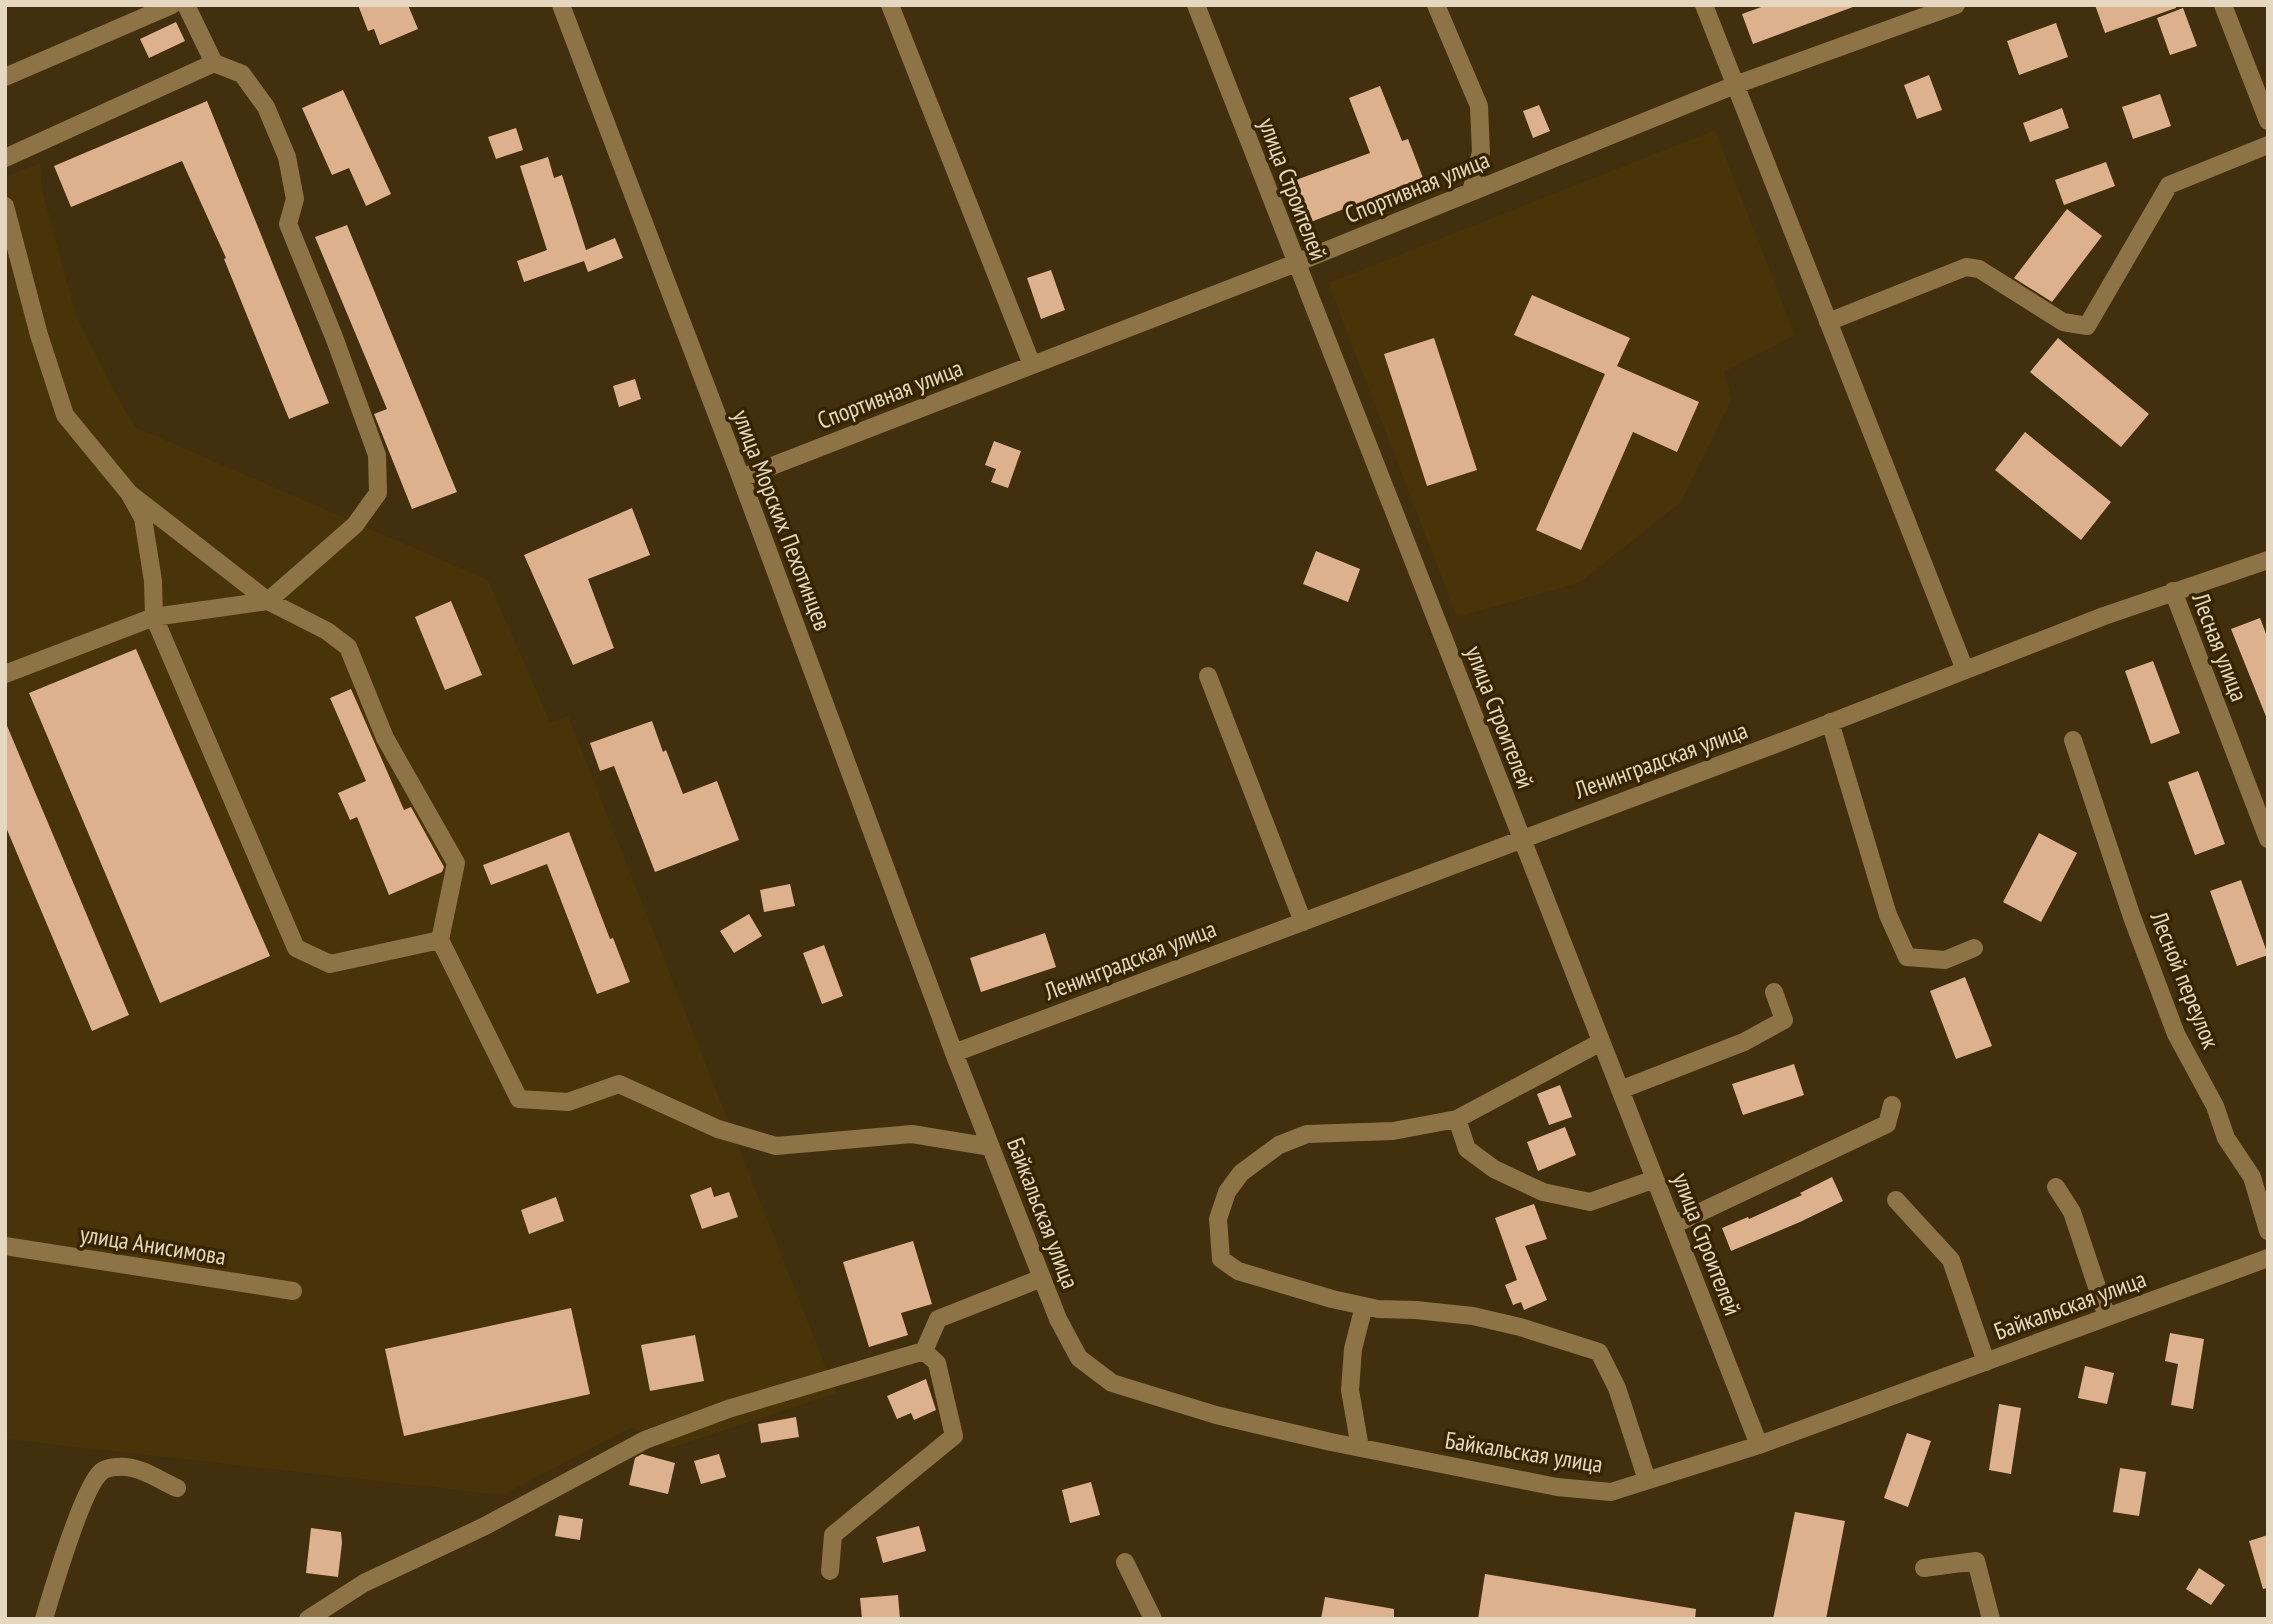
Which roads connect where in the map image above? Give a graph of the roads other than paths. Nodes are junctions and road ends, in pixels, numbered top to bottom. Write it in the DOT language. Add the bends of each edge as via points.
graph roads {
  1 [pos="172,5"];
  2 [pos="186,5"];
  3 [pos="561,5"];
  4 [pos="890,5"];
  5 [pos="1196,5"];
  6 [pos="1436,5"];
  7 [pos="1704,5"];
  8 [pos="1956,5"];
  9 [pos="2223,5"];
  10 [pos="214,62"];
  11 [pos="5,77"];
  12 [pos="1735,85"];
  13 [pos="2268,121"];
  14 [pos="2268,145"];
  15 [pos="5,158"];
  16 [pos="1471,192"];
  17 [pos="5,206"];
  18 [pos="1296,263"];
  19 [pos="1828,322"];
  20 [pos="1032,365"];
  21 [pos="741,478"];
  22 [pos="129,493"];
  23 [pos="2268,560"];
  24 [pos="2172,591"];
  25 [pos="268,601"];
  26 [pos="154,617"];
  27 [pos="1965,670"];
  28 [pos="5,674"];
  29 [pos="1208,676"];
  30 [pos="1830,722"];
  31 [pos="2073,740"];
  32 [pos="1521,839"];
  33 [pos="2268,839"];
  34 [pos="1303,922"];
  35 [pos="440,940"];
  36 [pos="1974,948"];
  37 [pos="1774,992"];
  38 [pos="1601,1042"];
  39 [pos="954,1053"];
  40 [pos="1620,1090"];
  41 [pos="1892,1105"];
  42 [pos="1457,1119"];
  43 [pos="991,1147"];
  44 [pos="1654,1179"];
  45 [pos="2056,1187"];
  46 [pos="1896,1200"];
  47 [pos="1673,1225"];
  48 [pos="2268,1231"];
  49 [pos="5,1246"];
  50 [pos="2268,1258"];
  51 [pos="1042,1278"];
  52 [pos="293,1291"];
  53 [pos="1364,1306"];
  54 [pos="2107,1317"];
  55 [pos="924,1351"];
  56 [pos="1986,1362"];
  57 [pos="1759,1445"];
  58 [pos="1360,1448"];
  59 [pos="1647,1480"];
  60 [pos="177,1488"];
  61 [pos="1125,1562"];
  62 [pos="1924,1568"];
  63 [pos="830,1570"];
  64 [pos="44,1619"];
  65 [pos="308,1619"];
  66 [pos="1153,1619"];
  67 [pos="1991,1619"];
  1 -- 11 [label="street"];
  2 -- 10 [label="street"];
  3 -- 21 [label="street, улица Морских Пехотинцев"];
  4 -- 20 [label="street"];
  5 -- 18 [label="street, улица Строителей"];
  6 -- 16 [label="street" via="1479,106 1481,152"];
  7 -- 12 [label="street"];
  8 -- 12 [label="street, Спортивная улица"];
  9 -- 13 [label="street"];
  10 -- 15 [label="street"];
  10 -- 25 [label="street" via="242,74 266,107 287,157 295,199 288,224 377,455 378,493 355,525"];
  12 -- 16 [label="street, Спортивная улица"];
  12 -- 19 [label="street"];
  14 -- 19 [label="street" via="2169,185 2087,326 2063,322 1979,269 1966,267"];
  16 -- 18 [label="street, Спортивная улица"];
  17 -- 22 [label="street" via="65,415"];
  18 -- 20 [label="street, Спортивная улица"];
  18 -- 32 [label="street, улица Строителей"];
  19 -- 27 [label="street"];
  20 -- 21 [label="street, Спортивная улица"];
  21 -- 39 [label="street, улица Морских Пехотинцев"];
  22 -- 25 [label="street"];
  22 -- 26 [label="street" via="143,518"];
  23 -- 24 [label="street, Ленинградская улица"];
  24 -- 27 [label="street, Ленинградская улица"];
  24 -- 33 [label="street, Лесная улица"];
  25 -- 26 [label="street"];
  25 -- 35 [label="street" via="348,647 385,738 456,863"];
  26 -- 28 [label="street"];
  26 -- 35 [label="street" via="296,948 330,964"];
  27 -- 30 [label="street, Ленинградская улица"];
  29 -- 34 [label="street"];
  30 -- 32 [label="street, Ленинградская улица"];
  30 -- 36 [label="street" via="1888,915 1907,957 1945,960"];
  31 -- 48 [label="street, Лесной переулок" via="2176,1034 2227,1138 2252,1177"];
  32 -- 34 [label="street, Ленинградская улица"];
  32 -- 38 [label="street, улица Строителей"];
  34 -- 39 [label="street, Ленинградская улица"];
  35 -- 43 [label="street" via="519,1099 568,1102 619,1084 718,1129 776,1146 912,1134"];
  37 -- 40 [label="street" via="1784,1020 1744,1042"];
  38 -- 40 [label="street, улица Строителей"];
  38 -- 42 [label="street"];
  39 -- 43 [label="street, Байкальская улица"];
  40 -- 44 [label="street, улица Строителей"];
  41 -- 47 [label="street" via="1888,1124"];
  42 -- 44 [label="street" via="1467,1149 1494,1169 1543,1192 1590,1202"];
  42 -- 53 [label="street" via="1393,1132 1307,1134 1279,1145 1241,1172 1227,1192 1218,1219 1221,1259 1238,1271"];
  43 -- 51 [label="street, Байкальская улица"];
  44 -- 47 [label="street, улица Строителей"];
  45 -- 54 [label="street" via="2072,1212"];
  46 -- 56 [label="street" via="1951,1260"];
  47 -- 57 [label="street, улица Строителей"];
  49 -- 52 [label="street, улица Анисимова"];
  50 -- 54 [label="street, Байкальская улица"];
  51 -- 55 [label="street" via="938,1319"];
  51 -- 58 [label="street, Байкальская улица" via="1079,1358 1112,1383 1216,1415"];
  53 -- 58 [label="street" via="1353,1349 1350,1390"];
  53 -- 59 [label="street" via="1473,1316 1599,1352 1617,1388"];
  54 -- 56 [label="street, Байкальская улица"];
  55 -- 63 [label="street" via="937,1363 954,1436 833,1535"];
  55 -- 65 [label="street" via="728,1409 645,1440 364,1583"];
  56 -- 57 [label="street, Байкальская улица"];
  57 -- 59 [label="street, Байкальская улица"];
  58 -- 59 [label="street, Байкальская улица" via="1557,1487 1611,1492"];
  60 -- 64 [label="street" via="118,1466 102,1471 77,1520"];
  61 -- 66 [label="street"];
  62 -- 67 [label="street" via="1976,1561"];
}
